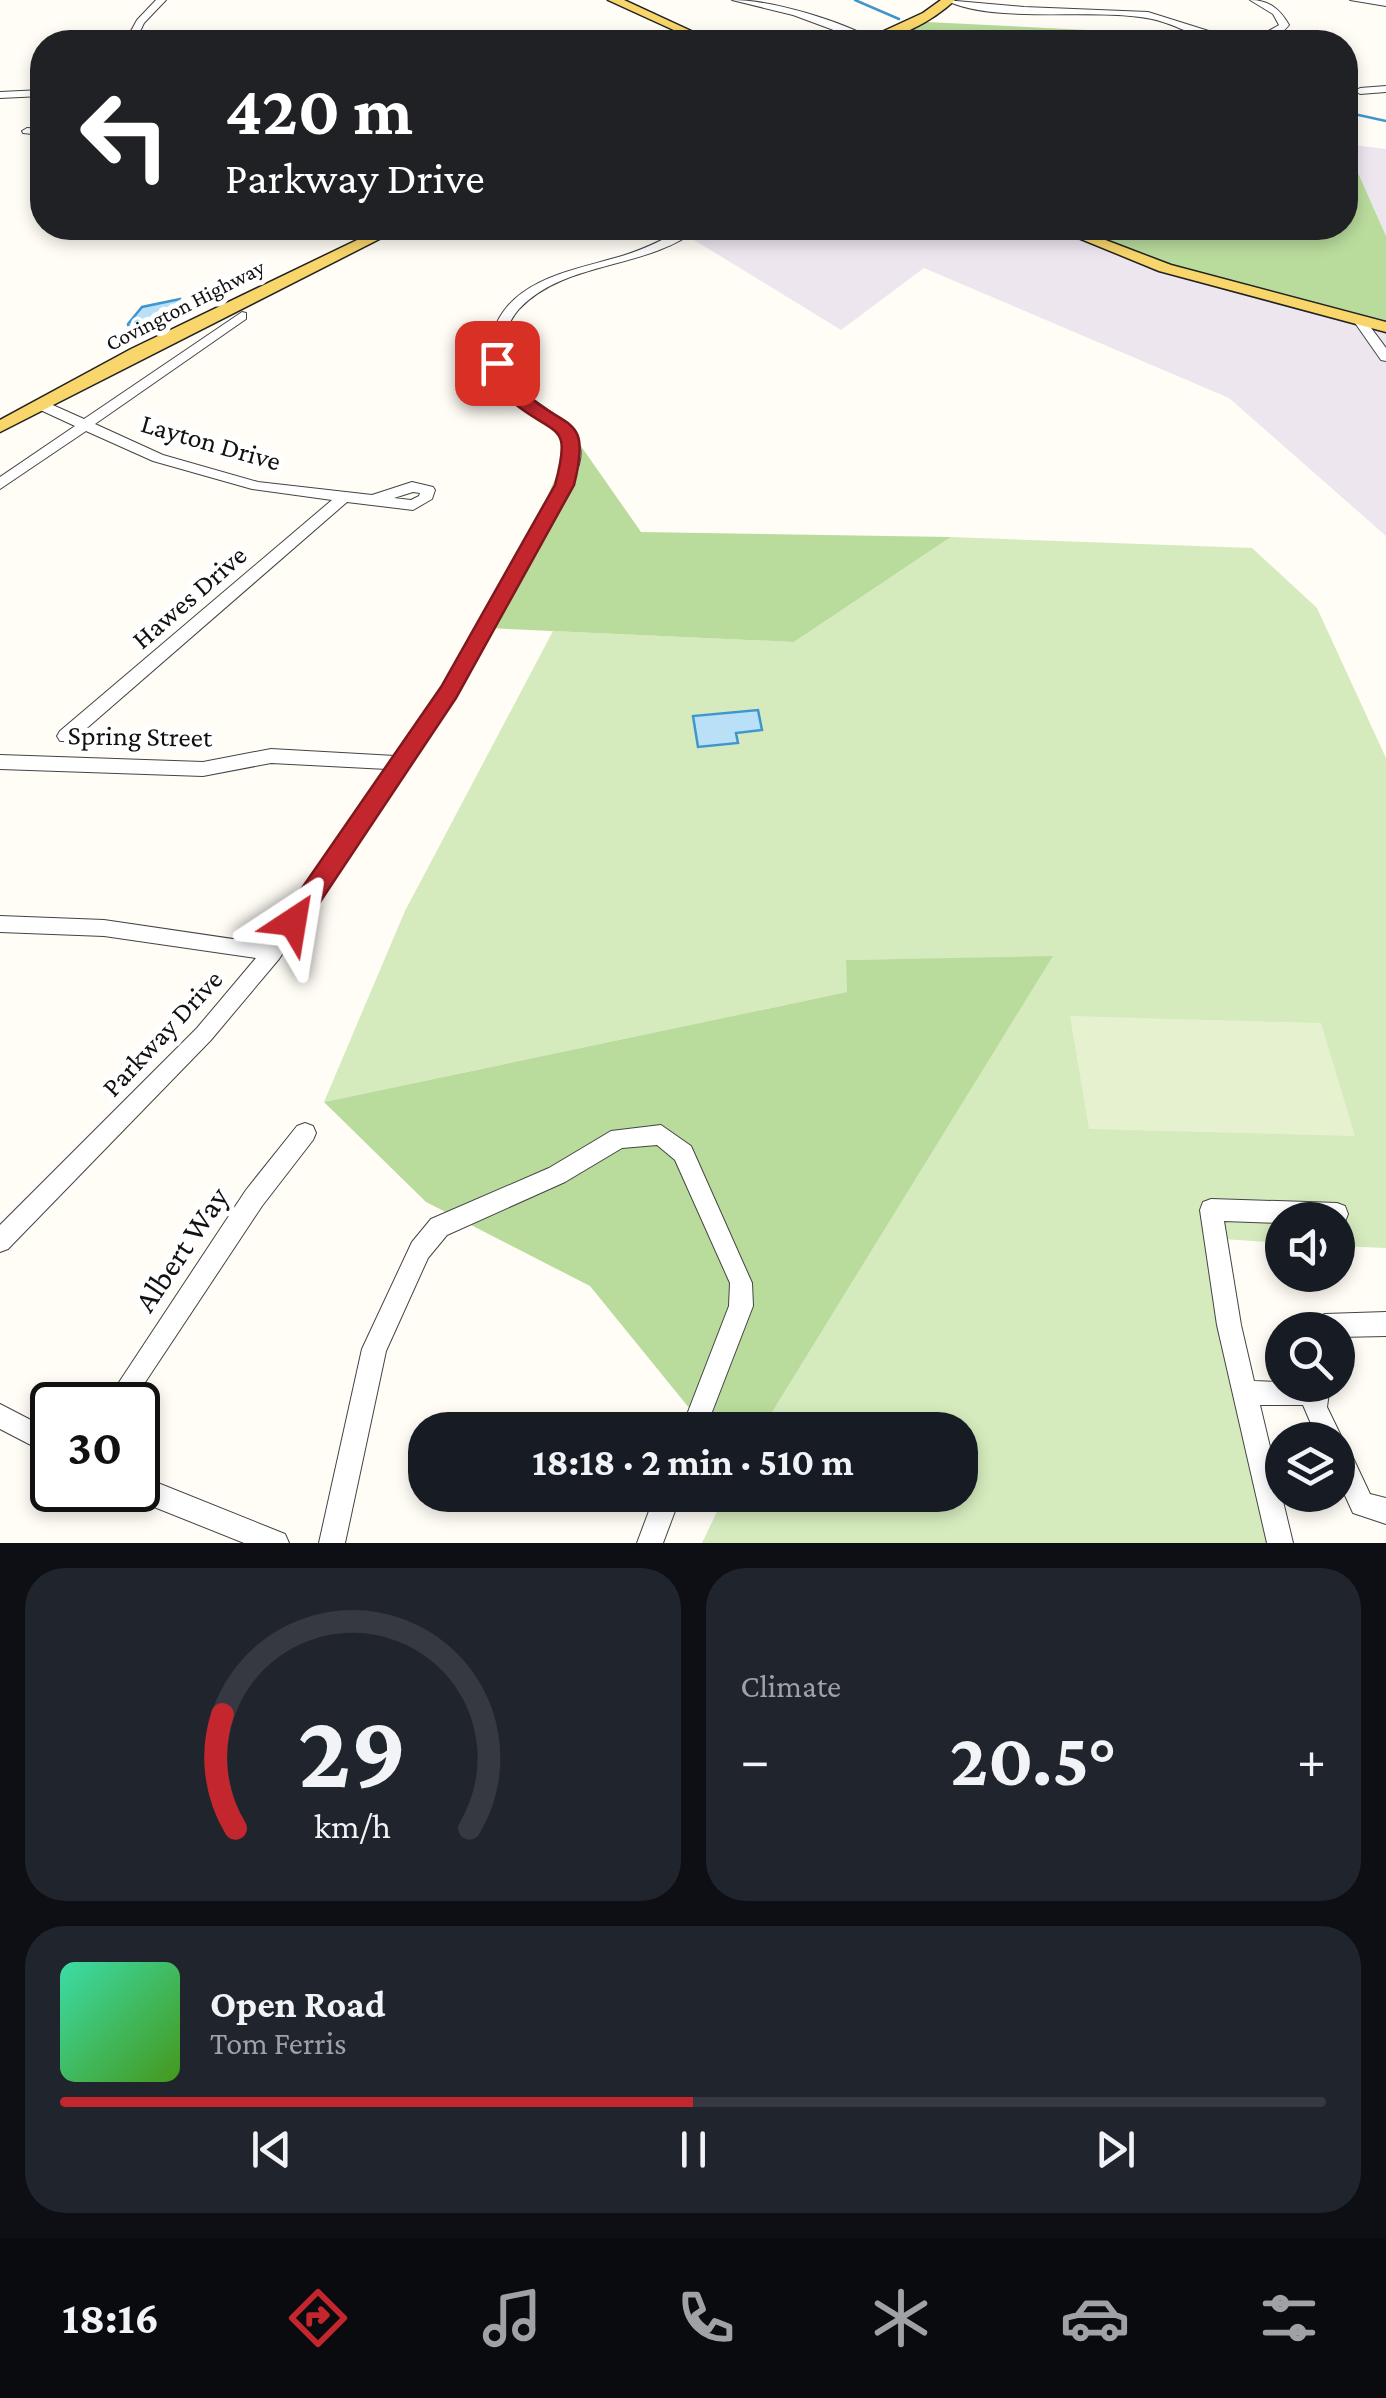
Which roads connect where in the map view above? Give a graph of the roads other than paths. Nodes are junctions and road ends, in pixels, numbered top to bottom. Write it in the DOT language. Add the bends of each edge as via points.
graph roads {
  1 [pos="161,0"];
  2 [pos="614,0"];
  3 [pos="737,0"];
  4 [pos="950,0"];
  5 [pos="1255,0"];
  6 [pos="1355,0"];
  7 [pos="1386,3"];
  8 [pos="669,27"];
  9 [pos="136,30"];
  10 [pos="673,30"];
  11 [pos="677,30"];
  12 [pos="839,30"];
  13 [pos="896,30"];
  14 [pos="1193,30"];
  15 [pos="1278,30"];
  16 [pos="1386,89"];
  17 [pos="1360,91"];
  18 [pos="30,94"];
  19 [pos="0,95"];
  20 [pos="27,131"];
  21 [pos="30,131"];
  22 [pos="370,240"];
  23 [pos="668,240"];
  24 [pos="1093,240"];
  25 [pos="242,316"];
  26 [pos="1359,320"];
  27 [pos="1386,327"];
  28 [pos="1386,356"];
  29 [pos="40,405"];
  30 [pos="82,425"];
  31 [pos="0,427"];
  32 [pos="0,484"];
  33 [pos="345,496"];
  34 [pos="376,499"];
  35 [pos="66,736"];
  36 [pos="0,762"];
  37 [pos="397,763"];
  38 [pos="0,924"];
  39 [pos="272,953"];
  40 [pos="304,1133"];
  41 [pos="1265,1212"];
  42 [pos="0,1241"];
  43 [pos="1386,1324"];
  44 [pos="1355,1325"];
  45 [pos="131,1382"];
  46 [pos="1244,1393"];
  47 [pos="1265,1393"];
  48 [pos="700,1412"];
  49 [pos="0,1416"];
  50 [pos="30,1432"];
  51 [pos="1355,1489"];
  52 [pos="160,1497"];
  53 [pos="662,1512"];
  54 [pos="1386,1512"];
  55 [pos="276,1543"];
  56 [pos="332,1543"];
  57 [pos="650,1543"];
  58 [pos="1280,1543"];
  1 -- 9 [label="street"];
  2 -- 8 [label="main road"];
  3 -- 12 [label="street" via="796,12"];
  4 -- 13 [label="main road"];
  4 -- 14 [label="street" via="998,10 1158,17"];
  5 -- 15 [label="street" via="1277,12 1284,24"];
  6 -- 7 [label="street"];
  8 -- 10 [label="main road"];
  8 -- 11 [label="main road"];
  16 -- 17 [label="street"];
  18 -- 19 [label="street"];
  20 -- 21 [label="street"];
  22 -- 29 [label="main road, Covington Highway"];
  23 -- 37 [label="street, Parkway Drive" via="536,290 506,318 495,347 503,379 530,407 562,424 574,449 564,485 458,675"];
  24 -- 26 [label="main road" via="1165,268"];
  25 -- 30 [label="street"];
  26 -- 27 [label="main road"];
  26 -- 28 [label="street"];
  29 -- 30 [label="street, Layton Drive"];
  29 -- 31 [label="main road, Covington Highway"];
  30 -- 32 [label="street"];
  30 -- 33 [label="street, Layton Drive" via="158,458 257,486"];
  33 -- 34 [label="street, Layton Drive"];
  33 -- 35 [label="street, Hawes Drive"];
  36 -- 37 [label="street, Spring Street" via="203,770 271,756"];
  37 -- 39 [label="street, Parkway Drive"];
  38 -- 39 [label="street" via="137,928"];
  39 -- 42 [label="street, Parkway Drive" via="204,1034"];
  40 -- 45 [label="street, Albert Way"];
  41 -- 46 [label="street" via="1210,1210"];
  43 -- 44 [label="street"];
  46 -- 47 [label="street"];
  46 -- 58 [label="street"];
  48 -- 56 [label="street" via="742,1306 742,1283 683,1153 662,1135 619,1138 557,1176 439,1227 420,1250 374,1349"];
  49 -- 50 [label="street"];
  51 -- 54 [label="street" via="1362,1504"];
  52 -- 55 [label="street"];
  53 -- 57 [label="street"];
}
